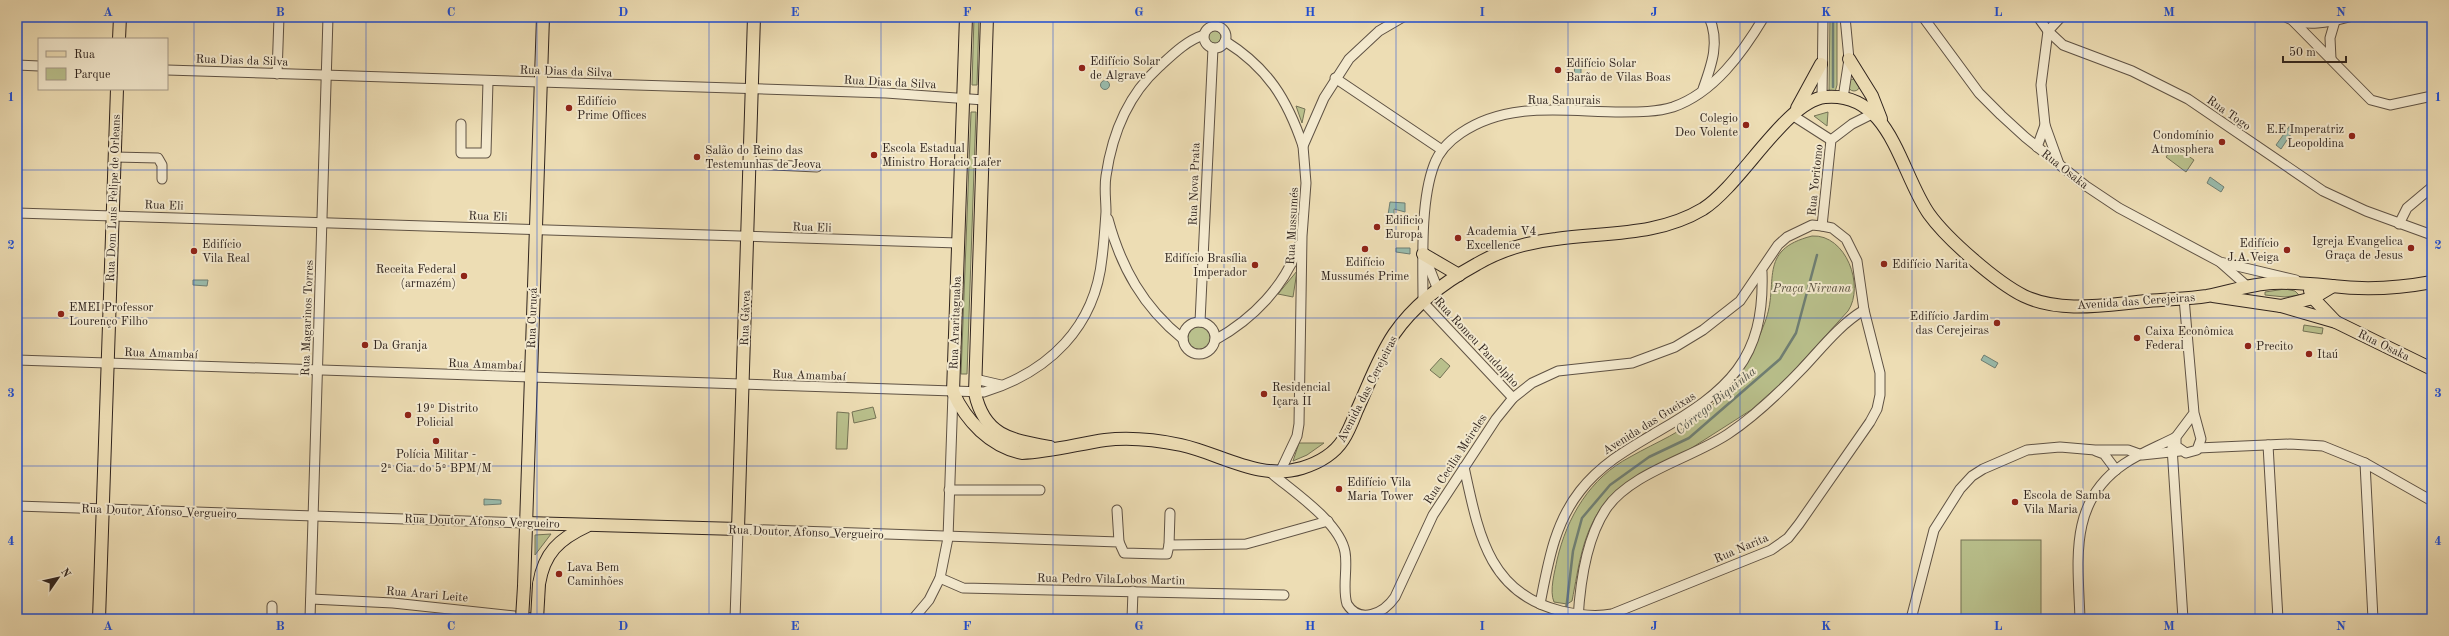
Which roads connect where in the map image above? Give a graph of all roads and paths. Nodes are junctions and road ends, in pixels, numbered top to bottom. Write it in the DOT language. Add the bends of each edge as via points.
graph roads {
  1 [pos="120,17"];
  2 [pos="279,17"];
  3 [pos="328,17"];
  4 [pos="543,17"];
  5 [pos="754,17"];
  6 [pos="966,17"];
  7 [pos="986,17"];
  8 [pos="1403,17"];
  9 [pos="1709,17"];
  10 [pos="1764,17"];
  11 [pos="1823,17"];
  12 [pos="1845,17"];
  13 [pos="1924,17"];
  14 [pos="2038,17"];
  15 [pos="2061,17"];
  16 [pos="2349,17"];
  17 [pos="2290,19"];
  18 [pos="2335,21"];
  19 [pos="1217,22"];
  20 [pos="2048,31"];
  21 [pos="1204,35"];
  22 [pos="119,38"];
  23 [pos="1225,41"];
  24 [pos="1213,48"];
  25 [pos="1849,59"];
  26 [pos="2331,59"];
  27 [pos="1821,64"];
  28 [pos="17,65"];
  29 [pos="38,66"];
  30 [pos="168,70"];
  31 [pos="277,74"];
  32 [pos="327,75"];
  33 [pos="1335,78"];
  34 [pos="488,80"];
  35 [pos="541,83"];
  36 [pos="752,89"];
  37 [pos="117,90"];
  38 [pos="1702,91"];
  39 [pos="2432,96"];
  40 [pos="1822,97"];
  41 [pos="1843,98"];
  42 [pos="964,99"];
  43 [pos="984,100"];
  44 [pos="1871,114"];
  45 [pos="1792,117"];
  46 [pos="461,124"];
  47 [pos="2045,125"];
  48 [pos="1884,126"];
  49 [pos="1832,140"];
  50 [pos="1303,146"];
  51 [pos="2037,147"];
  52 [pos="1442,150"];
  53 [pos="115,157"];
  54 [pos="750,164"];
  55 [pos="2059,164"];
  56 [pos="817,167"];
  57 [pos="162,179"];
  58 [pos="2432,187"];
  59 [pos="1106,212"];
  60 [pos="17,213"];
  61 [pos="113,216"];
  62 [pos="322,222"];
  63 [pos="2399,224"];
  64 [pos="1822,226"];
  65 [pos="534,230"];
  66 [pos="2432,235"];
  67 [pos="747,236"];
  68 [pos="1302,236"];
  69 [pos="958,243"];
  70 [pos="1423,254"];
  71 [pos="1292,262"];
  72 [pos="2220,262"];
  73 [pos="1302,266"];
  74 [pos="1762,272"];
  75 [pos="1459,275"];
  76 [pos="2432,282"];
  77 [pos="2302,283"];
  78 [pos="2247,286"];
  79 [pos="2334,286"];
  80 [pos="1438,290"];
  81 [pos="2208,295"];
  82 [pos="2184,298"];
  83 [pos="2313,298"];
  84 [pos="1423,302"];
  85 [pos="2268,305"];
  86 [pos="2281,306"];
  87 [pos="1864,310"];
  88 [pos="1200,322"];
  89 [pos="2336,322"];
  90 [pos="1182,339"];
  91 [pos="1215,340"];
  92 [pos="17,360"];
  93 [pos="108,363"];
  94 [pos="2432,369"];
  95 [pos="318,370"];
  96 [pos="530,378"];
  97 [pos="975,379"];
  98 [pos="742,385"];
  99 [pos="1001,385"];
  100 [pos="953,392"];
  101 [pos="975,393"];
  102 [pos="1513,398"];
  103 [pos="2194,413"];
  104 [pos="2199,435"];
  105 [pos="2176,436"];
  106 [pos="2268,445"];
  107 [pos="1057,448"];
  108 [pos="2198,448"];
  109 [pos="2095,450"];
  110 [pos="2176,451"];
  111 [pos="2142,455"];
  112 [pos="2365,463"];
  113 [pos="1464,467"];
  114 [pos="2116,470"];
  115 [pos="1275,472"];
  116 [pos="949,490"];
  117 [pos="1040,490"];
  118 [pos="2432,501"];
  119 [pos="17,506"];
  120 [pos="103,509"];
  121 [pos="1117,510"];
  122 [pos="1170,513"];
  123 [pos="313,515"];
  124 [pos="1328,521"];
  125 [pos="526,523"];
  126 [pos="590,525"];
  127 [pos="738,529"];
  128 [pos="948,538"];
  129 [pos="1119,542"];
  130 [pos="1169,545"];
  131 [pos="940,578"];
  132 [pos="1133,591"];
  133 [pos="1284,595"];
  134 [pos="310,599"];
  135 [pos="1540,604"];
  136 [pos="272,606"];
  137 [pos="472,615"];
  138 [pos="1576,616"];
  139 [pos="99,619"];
  140 [pos="272,619"];
  141 [pos="310,619"];
  142 [pos="522,619"];
  143 [pos="537,619"];
  144 [pos="542,619"];
  145 [pos="735,619"];
  146 [pos="913,619"];
  147 [pos="1132,619"];
  148 [pos="1911,619"];
  149 [pos="2080,619"];
  150 [pos="2183,619"];
  151 [pos="2278,619"];
  152 [pos="2372,619"];
  1 -- 22 [label="main road"];
  2 -- 31 [label="street"];
  3 -- 32 [label="street, Rua Magarinos Torres"];
  4 -- 35 [label="main road, Rua Curuçá"];
  5 -- 36 [label="main road, Rua Gávea"];
  6 -- 42 [label="main road, Rua Araritaguaba"];
  7 -- 43 [label="main road, Rua Araritaguaba"];
  8 -- 33 [label="street, Rua Mussumés" via="1379,31 1349,59"];
  9 -- 38 [label="street" via="1714,29 1715,52"];
  10 -- 38 [label="street, Rua Samurais" via="1738,55"];
  11 -- 27 [label="street"];
  12 -- 25 [label="street"];
  13 -- 51 [label="street, Rua Osaka" via="1980,93"];
  14 -- 20 [label="street, Rua Togo"];
  15 -- 20 [label="street"];
  16 -- 18 [label="street"];
  17 -- 18 [label="street"];
  17 -- 26 [label="street"];
  18 -- 26 [label="street" via="2330,38"];
  19 -- 21 [label="street" via="1207,29"];
  19 -- 23 [label="street" via="1225,34"];
  20 -- 47 [label="street" via="2041,85"];
  20 -- 63 [label="street, Rua Togo" via="2063,45 2132,71 2182,96 2323,191"];
  21 -- 24 [label="street" via="1207,45"];
  21 -- 59 [label="street" via="1184,46 1154,72 1131,102 1111,149 1106,178"];
  23 -- 24 [label="street" via="1220,47"];
  23 -- 50 [label="street" via="1265,72 1285,103"];
  24 -- 88 [label="street, Rua Nova Prata"];
  25 -- 41 [label="street"];
  25 -- 48 [label="main road" via="1872,96"];
  26 -- 39 [label="street" via="2361,92 2380,104 2390,105"];
  27 -- 40 [label="street"];
  27 -- 45 [label="main road"];
  28 -- 29 [label="street"];
  30 -- 31 [label="street, Rua Dias da Silva"];
  31 -- 32 [label="street, Rua Dias da Silva"];
  32 -- 34 [label="street, Rua Dias da Silva"];
  32 -- 62 [label="street, Rua Magarinos Torres"];
  33 -- 50 [label="street, Rua Mussumés" via="1312,121"];
  33 -- 52 [label="street"];
  34 -- 35 [label="street, Rua Dias da Silva"];
  34 -- 46 [label="street" via="486,153 461,153"];
  35 -- 36 [label="street, Rua Dias da Silva"];
  35 -- 65 [label="main road, Rua Curuçá"];
  36 -- 42 [label="street, Rua Dias da Silva" via="886,93"];
  36 -- 54 [label="main road, Rua Gávea"];
  37 -- 53 [label="main road, Rua Dom Luís Felipe de Orleans"];
  38 -- 52 [label="street, Rua Samurais" via="1674,107 1656,110 1539,110 1498,116 1466,129"];
  40 -- 41 [label="main road, Avenida das Cerejeiras"];
  40 -- 45 [label="main road, Avenida das Cerejeiras" via="1810,102"];
  41 -- 44 [label="main road, Avenida das Cerejeiras" via="1862,105"];
  42 -- 43 [label="street, Rua Dias da Silva"];
  42 -- 69 [label="main road, Rua Araritaguaba"];
  43 -- 97 [label="main road, Rua Araritaguaba"];
  44 -- 45 [label="main road, Avenida das Cerejeiras" via="1825,105"];
  44 -- 48 [label="main road, Avenida das Cerejeiras"];
  44 -- 49 [label="street, Rua Yoritomo" via="1844,129"];
  45 -- 49 [label="street"];
  45 -- 75 [label="main road, Avenida das Cerejeiras" via="1718,198 1705,208 1684,218 1629,233 1536,242 1497,254"];
  47 -- 51 [label="street"];
  47 -- 55 [label="street"];
  48 -- 82 [label="main road, Avenida das Cerejeiras" via="1913,188 1932,218 1952,241 2021,295 2053,304 2081,307"];
  49 -- 64 [label="street, Rua Yoritomo"];
  50 -- 68 [label="street, Rua Mussumés" via="1306,182"];
  51 -- 55 [label="street, Rua Osaka"];
  52 -- 70 [label="street, Rua Samurais" via="1429,179"];
  53 -- 57 [label="street" via="158,158 162,164"];
  53 -- 61 [label="main road, Rua Dom Luís Felipe de Orleans"];
  54 -- 56 [label="street"];
  54 -- 67 [label="main road, Rua Gávea"];
  55 -- 72 [label="street, Rua Osaka" via="2119,208"];
  58 -- 63 [label="street" via="2407,208"];
  59 -- 90 [label="street" via="1124,267 1159,318"];
  59 -- 99 [label="street, Rua Amambaí" via="1102,260 1093,297 1084,319 1050,358"];
  60 -- 61 [label="street, Rua Eli"];
  61 -- 62 [label="street, Rua Eli"];
  61 -- 93 [label="main road, Rua Dom Luís Felipe de Orleans"];
  62 -- 65 [label="street, Rua Eli"];
  62 -- 95 [label="street, Rua Magarinos Torres"];
  63 -- 66 [label="street, Rua Togo"];
  64 -- 74 [label="street, Avenida das Gueixas" via="1812,225 1787,237 1778,245"];
  64 -- 87 [label="street, Rua Narita" via="1832,228 1846,240 1854,254"];
  65 -- 67 [label="street, Rua Eli"];
  65 -- 96 [label="main road, Rua Curuçá"];
  67 -- 69 [label="street, Rua Eli"];
  67 -- 98 [label="main road, Rua Gávea"];
  68 -- 71 [label="street"];
  68 -- 73 [label="street, Rua Mussumés"];
  69 -- 100 [label="main road, Rua Araritaguaba"];
  70 -- 75 [label="main road"];
  70 -- 80 [label="street"];
  70 -- 84 [label="street, Rua Samurais"];
  71 -- 73 [label="street" via="1298,262"];
  71 -- 91 [label="street" via="1260,308 1242,324"];
  72 -- 77 [label="street, Rua Osaka" via="2284,276"];
  72 -- 78 [label="street"];
  73 -- 115 [label="street, Rua Mussumés" via="1299,424 1297,436"];
  74 -- 102 [label="street, Rua Cecilia Meireles" via="1740,301 1727,313 1675,347 1632,363 1558,371 1532,383"];
  74 -- 135 [label="street, Avenida das Gueixas" via="1760,322 1754,341 1741,364 1714,395 1687,415 1607,463 1580,491 1564,517 1552,546"];
  75 -- 80 [label="main road, Avenida das Cerejeiras"];
  76 -- 79 [label="main road" via="2396,286"];
  77 -- 78 [label="main road"];
  77 -- 79 [label="main road"];
  77 -- 83 [label="main road"];
  78 -- 81 [label="main road"];
  78 -- 85 [label="main road"];
  79 -- 83 [label="main road"];
  80 -- 84 [label="main road, Avenida das Cerejeiras"];
  81 -- 82 [label="main road, Avenida das Cerejeiras"];
  81 -- 85 [label="main road"];
  82 -- 103 [label="street"];
  83 -- 86 [label="main road"];
  83 -- 89 [label="main road"];
  84 -- 102 [label="street, Rua Romeu Pandolpho"];
  84 -- 115 [label="main road, Avenida das Cerejeiras" via="1397,330 1386,348 1340,444 1322,459 1301,468"];
  85 -- 86 [label="main road"];
  86 -- 89 [label="main road"];
  87 -- 138 [label="street" via="1848,320 1774,397 1730,433 1633,482 1615,498 1596,528"];
  87 -- 138 [label="street, Rua Narita" via="1880,373 1877,409 1788,538 1759,555 1623,610 1602,616"];
  88 -- 90 [label="street" via="1189,324"];
  88 -- 91 [label="street" via="1209,326"];
  89 -- 94 [label="main road, Rua Osaka"];
  90 -- 91 [label="street" via="1187,349 1196,354 1210,349"];
  92 -- 93 [label="street, Rua Amambaí"];
  93 -- 95 [label="street, Rua Amambaí"];
  93 -- 120 [label="main road, Rua Dom Luís Felipe de Orleans"];
  95 -- 96 [label="street, Rua Amambaí"];
  95 -- 123 [label="street, Rua Magarinos Torres"];
  96 -- 98 [label="street, Rua Amambaí"];
  96 -- 125 [label="main road, Rua Curuçá"];
  97 -- 99 [label="street"];
  97 -- 101 [label="main road, Rua Araritaguaba"];
  98 -- 100 [label="street, Rua Amambaí"];
  98 -- 127 [label="main road, Rua Gávea"];
  99 -- 101 [label="street, Rua Amambaí"];
  100 -- 101 [label="street, Rua Amambaí"];
  100 -- 107 [label="main road, Avenida das Cerejeiras" via="962,410 974,424 998,444 1022,453"];
  100 -- 116 [label="street, Rua Araritaguaba"];
  101 -- 107 [label="main road, Avenida das Cerejeiras" via="982,416 998,432 1010,439"];
  102 -- 113 [label="street, Rua Cecilia Meireles" via="1496,418"];
  103 -- 104 [label="street"];
  103 -- 105 [label="street"];
  104 -- 105 [label="street" via="2193,429"];
  104 -- 108 [label="street"];
  105 -- 110 [label="street"];
  105 -- 111 [label="street"];
  106 -- 108 [label="street"];
  106 -- 112 [label="street" via="2323,446"];
  106 -- 151 [label="street"];
  107 -- 115 [label="main road, Avenida das Cerejeiras" via="1117,439 1165,443 1182,445 1248,468"];
  108 -- 110 [label="street" via="2190,453"];
  109 -- 111 [label="street" via="2128,450"];
  109 -- 114 [label="street" via="2104,454"];
  109 -- 148 [label="street" via="2060,447 2027,450 1995,462 1972,476 1950,502 1934,530"];
  110 -- 111 [label="street"];
  110 -- 150 [label="street"];
  111 -- 114 [label="street"];
  112 -- 118 [label="street"];
  112 -- 152 [label="street"];
  113 -- 124 [label="street, Rua Cecilia Meireles" via="1433,515 1395,597 1375,614 1365,616 1357,613 1348,604 1345,552 1341,540"];
  113 -- 135 [label="street, Rua Narita" via="1477,525 1491,559 1508,583"];
  114 -- 149 [label="street" via="2094,496 2081,523 2077,554"];
  115 -- 124 [label="street, Rua Cecilia Meireles"];
  116 -- 117 [label="street"];
  116 -- 128 [label="street, Rua Araritaguaba"];
  119 -- 120 [label="street, Rua Doutor Afonso Vergueiro"];
  120 -- 123 [label="street, Rua Doutor Afonso Vergueiro"];
  120 -- 139 [label="main road, Rua Dom Luís Felipe de Orleans"];
  121 -- 129 [label="street"];
  122 -- 130 [label="street"];
  123 -- 125 [label="street, Rua Doutor Afonso Vergueiro"];
  123 -- 134 [label="street, Rua Magarinos Torres"];
  124 -- 130 [label="street" via="1246,544"];
  125 -- 126 [label="main road, Rua Doutor Afonso Vergueiro"];
  125 -- 142 [label="main road, Rua Curuçá, bridge"];
  126 -- 127 [label="main road, Rua Doutor Afonso Vergueiro"];
  126 -- 143 [label="main road, bridge" via="568,535 547,556 539,584"];
  127 -- 128 [label="street, Rua Doutor Afonso Vergueiro"];
  127 -- 145 [label="street, Rua Gávea"];
  128 -- 129 [label="street, Rua Doutor Afonso Vergueiro"];
  128 -- 131 [label="street, Rua Araritaguaba"];
  129 -- 130 [label="street" via="1124,553 1167,554"];
  131 -- 132 [label="street, Rua Pedro VilaLobos Martin" via="962,588"];
  131 -- 146 [label="street, Rua Araritaguaba" via="929,600"];
  132 -- 133 [label="street, Rua Pedro VilaLobos Martin"];
  132 -- 147 [label="street"];
  134 -- 137 [label="street, Rua Arari Leite" via="393,603"];
  134 -- 141 [label="street, Rua Magarinos Torres"];
  135 -- 138 [label="street, Rua Narita"];
  136 -- 140 [label="street"];
  137 -- 144 [label="street, Rua Arari Leite"];
}
